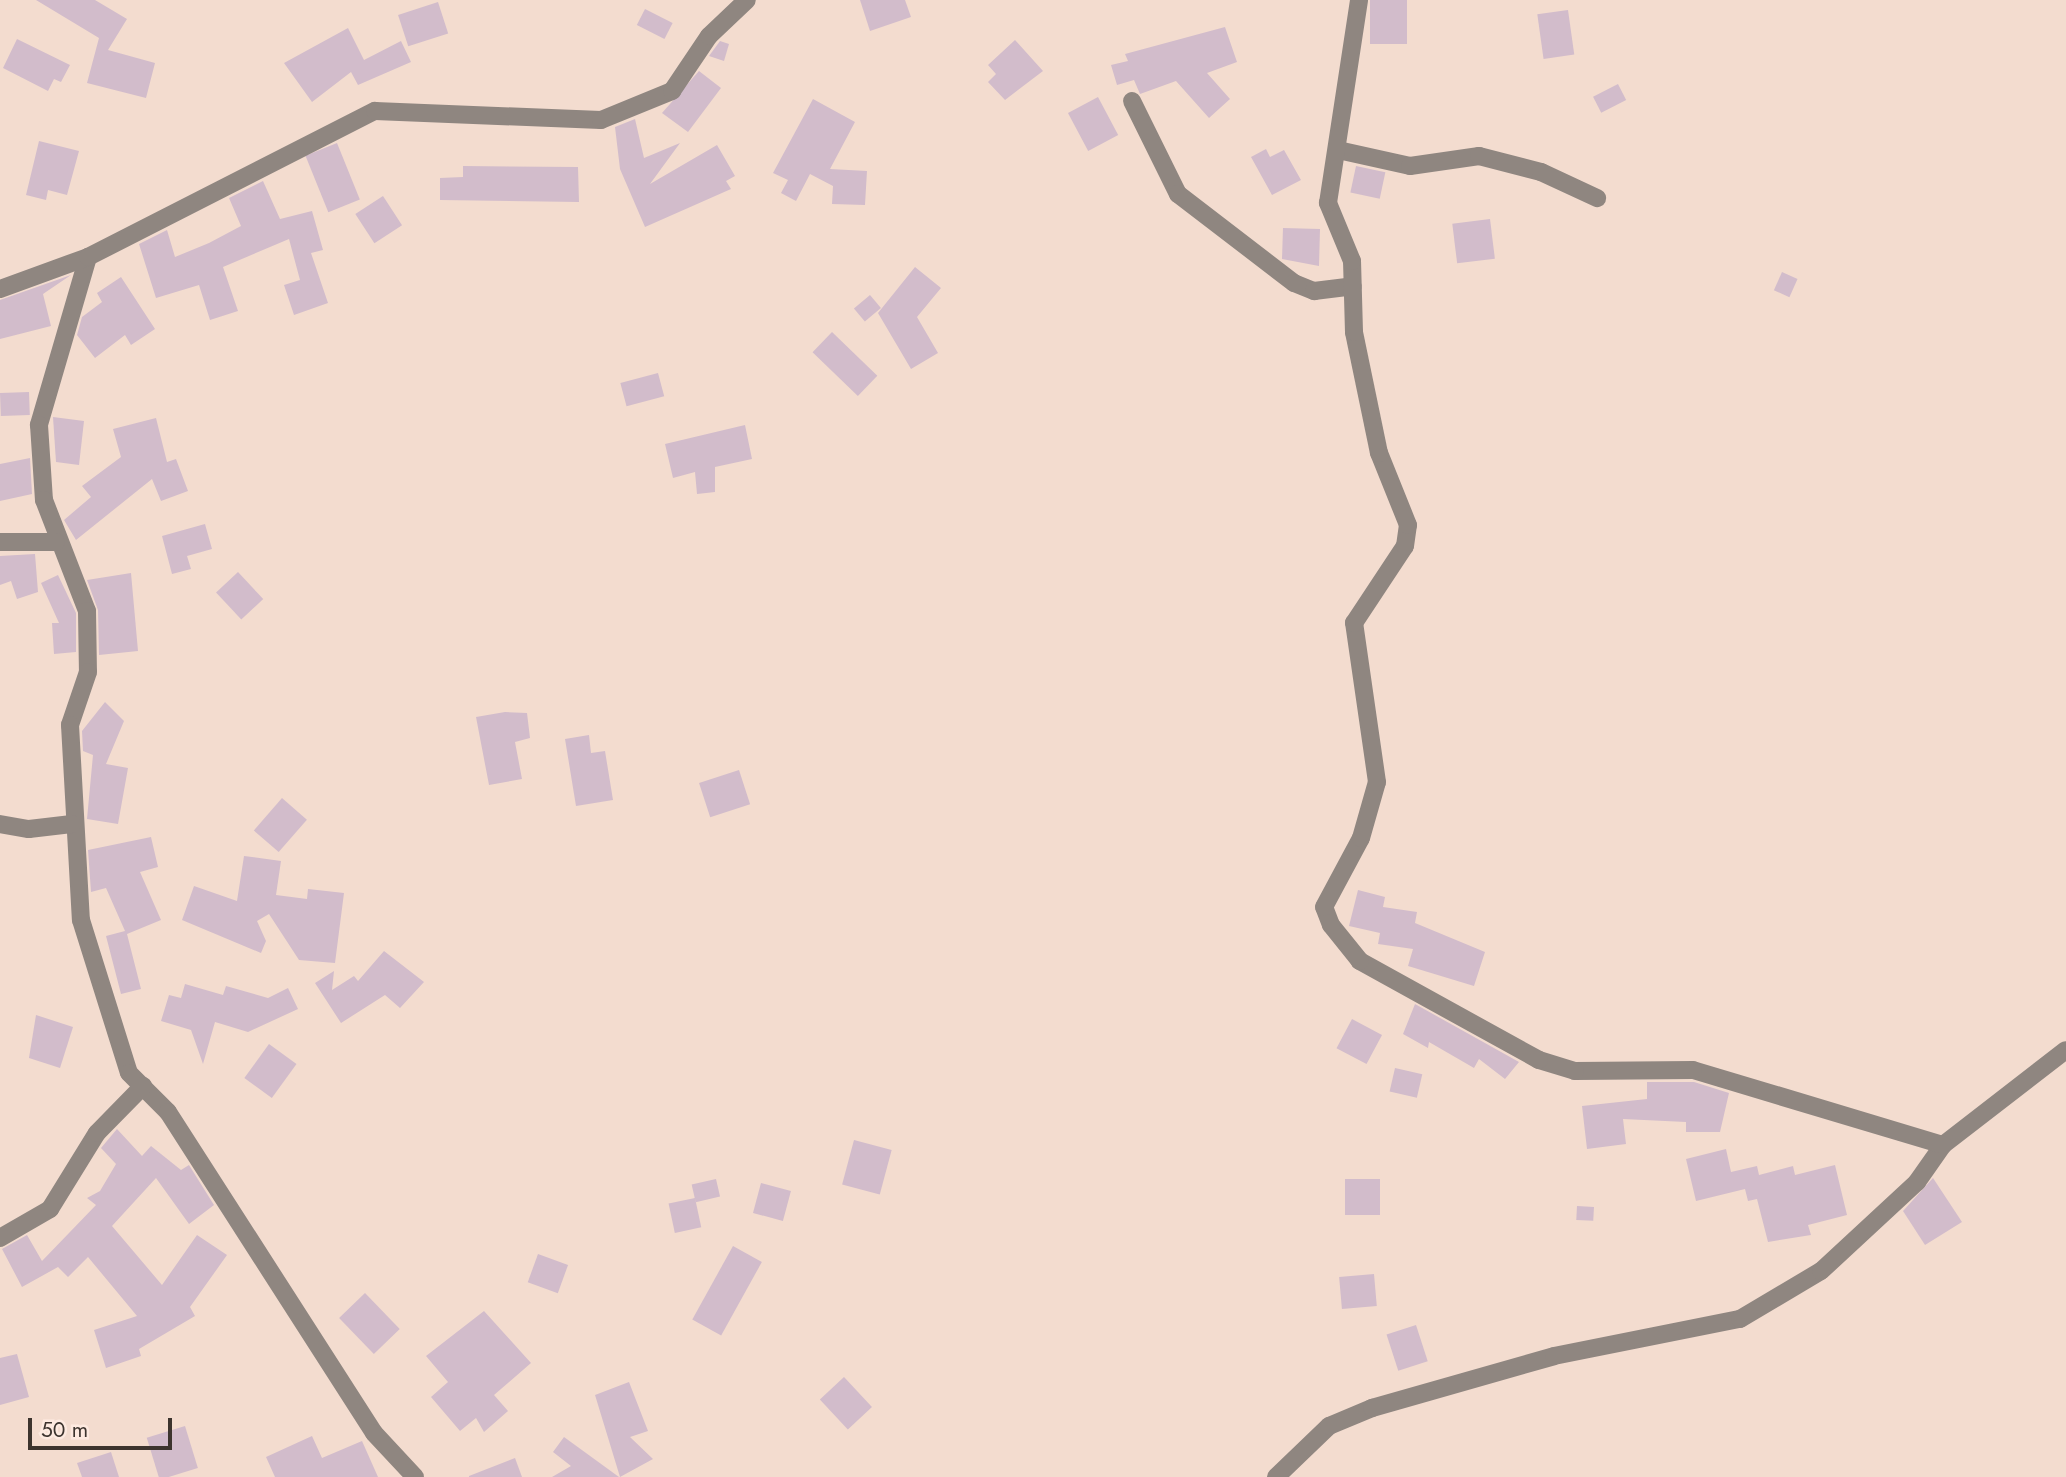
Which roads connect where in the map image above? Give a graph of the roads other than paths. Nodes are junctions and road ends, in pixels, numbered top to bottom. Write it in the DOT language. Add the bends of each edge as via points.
graph roads {
  1 [pos="747,0"];
  2 [pos="1359,0"];
  3 [pos="1132,101"];
  4 [pos="1338,150"];
  5 [pos="1597,198"];
  6 [pos="88,257"];
  7 [pos="1353,286"];
  8 [pos="0,289"];
  9 [pos="0,542"];
  10 [pos="56,542"];
  11 [pos="0,824"];
  12 [pos="72,824"];
  13 [pos="2066,1049"];
  14 [pos="143,1086"];
  15 [pos="1943,1145"];
  16 [pos="0,1238"];
  17 [pos="415,1477"];
  18 [pos="1276,1477"];
  1 -- 6 [label="street" via="709,36 671,91 601,120 376,111"];
  2 -- 4 [label="street"];
  3 -- 7 [label="street" via="1178,194 1294,283 1314,291"];
  4 -- 5 [label="street" via="1410,166 1479,156 1541,172"];
  4 -- 7 [label="street" via="1328,203 1352,261"];
  6 -- 8 [label="street"];
  6 -- 10 [label="street" via="39,425 44,500"];
  7 -- 15 [label="street" via="1354,332 1379,453 1408,525 1405,546 1354,623 1377,782 1361,838 1324,907 1331,925 1360,961 1538,1060 1575,1071 1693,1070"];
  9 -- 10 [label="street"];
  10 -- 12 [label="street" via="75,570 87,611 88,672 70,725"];
  11 -- 12 [label="street" via="29,829"];
  12 -- 14 [label="street" via="81,920 130,1073"];
  13 -- 15 [label="street"];
  14 -- 16 [label="street" via="97,1133 50,1209"];
  14 -- 17 [label="street" via="168,1112 374,1433"];
  15 -- 18 [label="street" via="1917,1182 1821,1271 1740,1319 1554,1356 1372,1408 1329,1426"];
}
